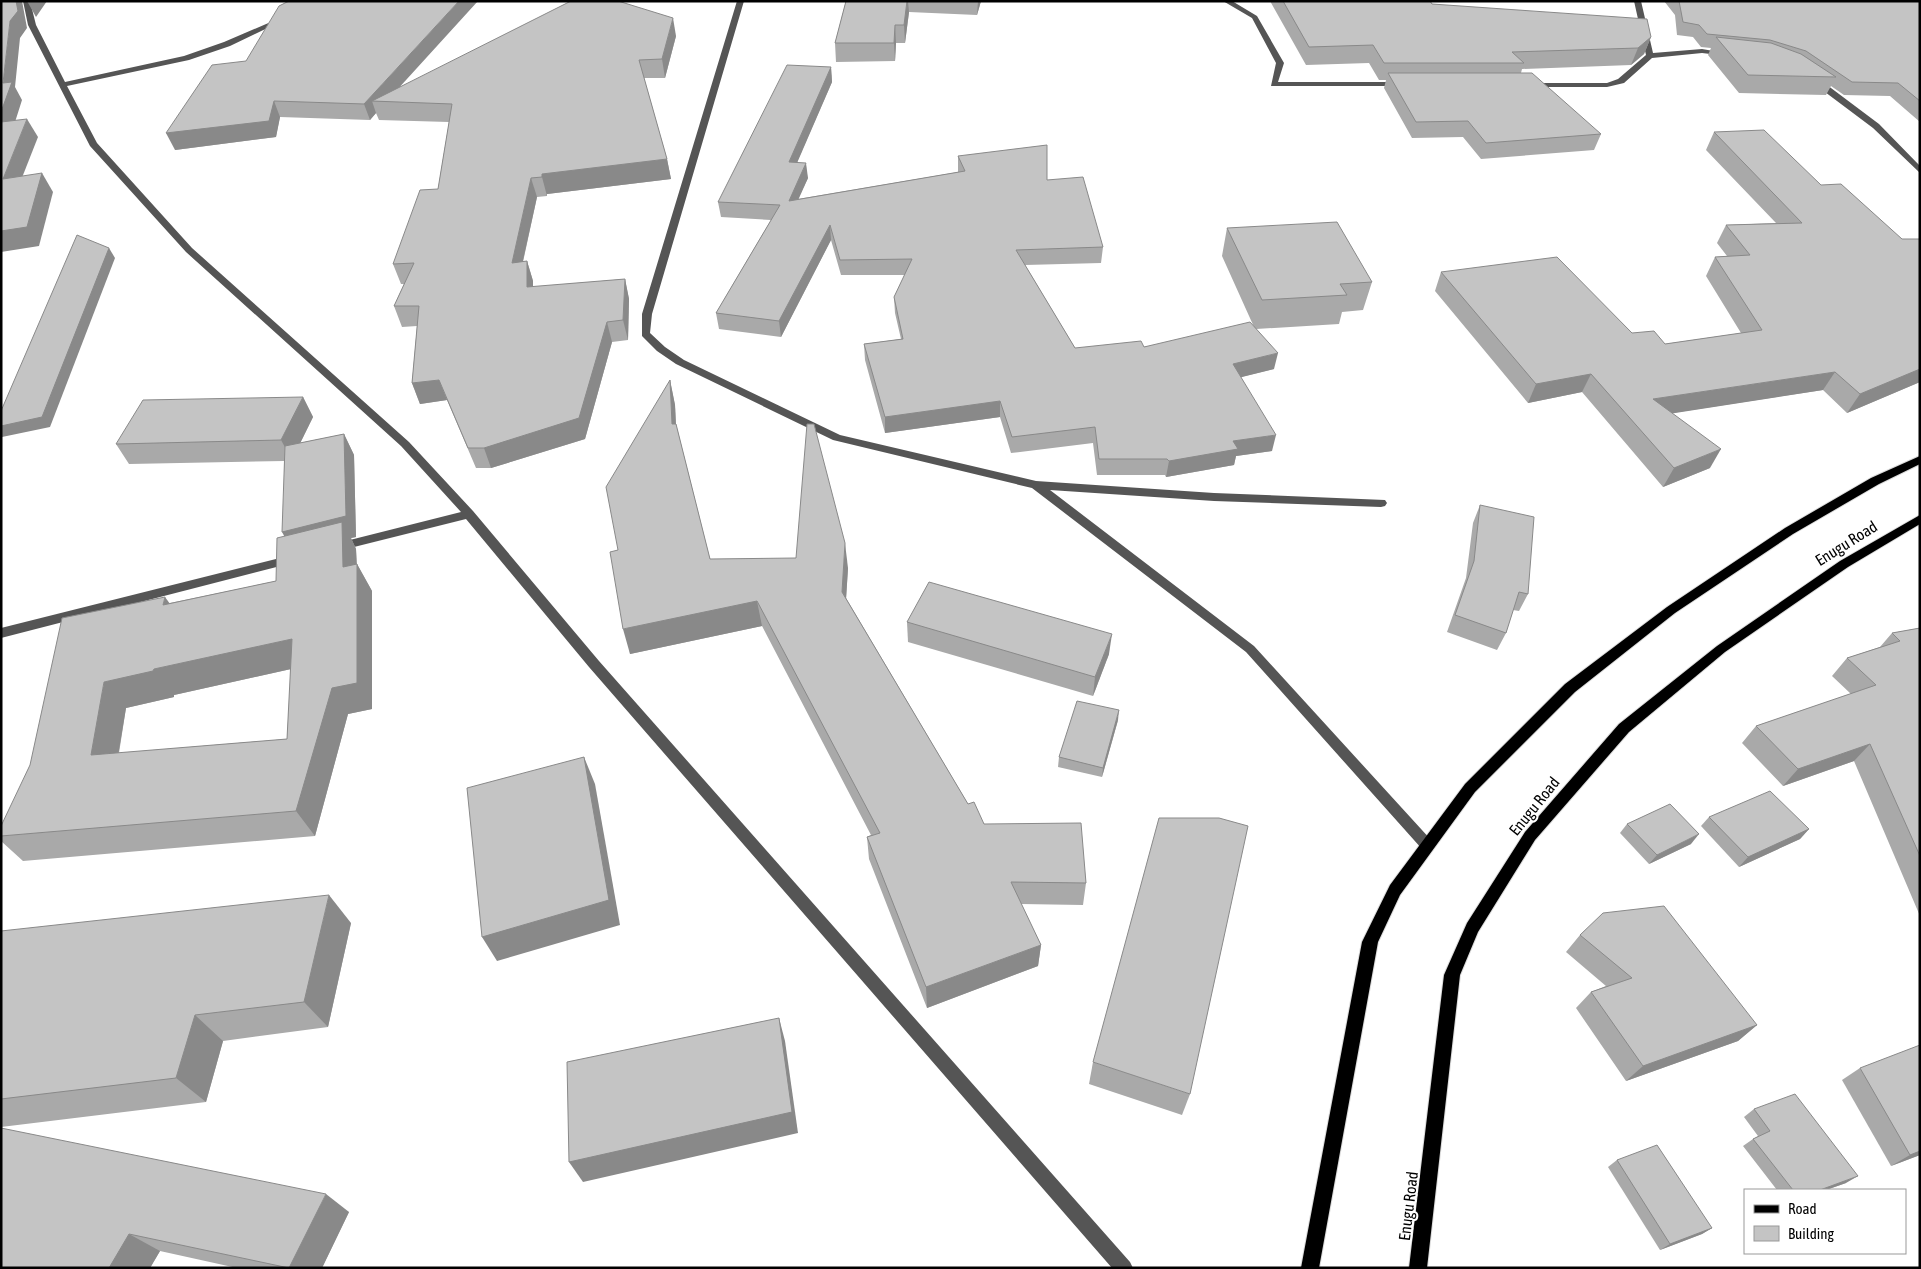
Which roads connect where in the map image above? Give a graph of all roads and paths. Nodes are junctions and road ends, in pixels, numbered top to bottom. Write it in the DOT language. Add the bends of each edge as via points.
graph roads {
  1 [pos="26,1"];
  2 [pos="741,1"];
  3 [pos="1226,1"];
  4 [pos="1636,1"];
  5 [pos="287,17"];
  6 [pos="1738,55"];
  7 [pos="1650,56"];
  8 [pos="1810,78"];
  9 [pos="1411,84"];
  10 [pos="1519,84"];
  11 [pos="62,85"];
  12 [pos="1920,170"];
  13 [pos="1920,460"];
  14 [pos="1036,485"];
  15 [pos="1381,503"];
  16 [pos="469,514"];
  17 [pos="1920,519"];
  18 [pos="326,550"];
  19 [pos="306,555"];
  20 [pos="1,633"];
  21 [pos="1428,845"];
  22 [pos="1124,1268"];
  23 [pos="1310,1268"];
  24 [pos="1418,1268"];
  1 -- 11 [label="street" via="32,25"];
  2 -- 14 [label="street" via="647,314 646,334 680,362 837,438"];
  3 -- 9 [label="street" via="1255,17 1280,63 1274,84"];
  4 -- 7 [label="street"];
  5 -- 11 [label="street" via="186,58"];
  6 -- 7 [label="street" via="1702,51"];
  7 -- 10 [label="street" via="1621,81 1607,85"];
  8 -- 12 [label="street" via="1876,126"];
  11 -- 16 [label="street" via="93,144 189,250 405,444"];
  13 -- 21 [label="main road" via="1875,481 1789,530 1671,610 1570,688 1470,788"];
  14 -- 15 [label="street" via="1214,497"];
  14 -- 21 [label="street" via="1250,649"];
  16 -- 18 [label="street"];
  16 -- 22 [label="street" via="594,664"];
  17 -- 24 [label="main road, Enugu Road" via="1844,564 1720,649 1624,728 1530,836 1472,928 1452,975"];
  19 -- 20 [label="street"];
  21 -- 23 [label="main road" via="1395,890 1370,942"];
}
